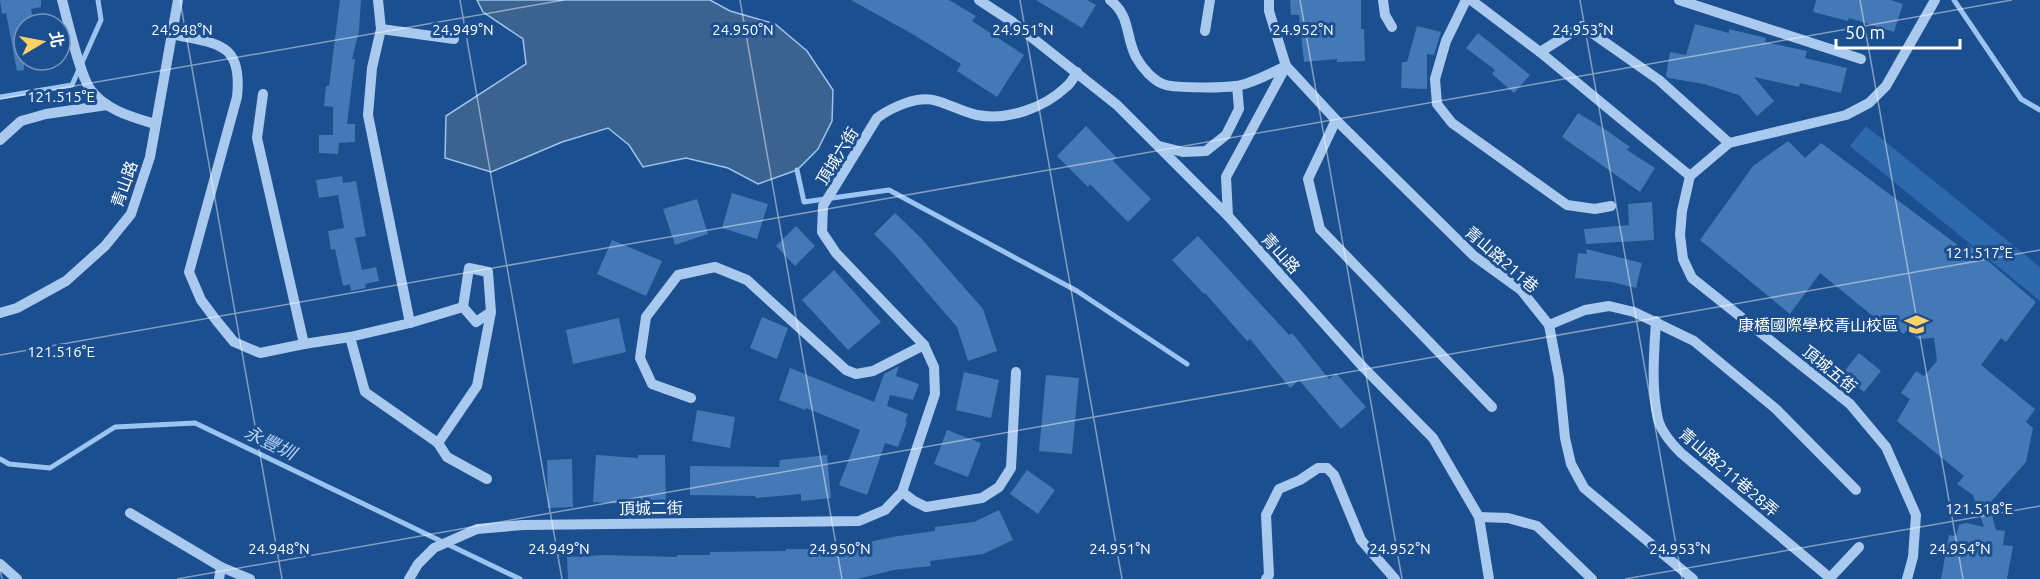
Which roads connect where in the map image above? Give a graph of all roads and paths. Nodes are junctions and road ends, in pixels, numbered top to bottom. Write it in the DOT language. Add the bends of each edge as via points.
graph roads {
  1 [pos="62,0"];
  2 [pos="178,0"];
  3 [pos="378,0"];
  4 [pos="979,0"];
  5 [pos="1110,0"];
  6 [pos="1210,0"];
  7 [pos="1269,0"];
  8 [pos="1383,0"];
  9 [pos="1466,0"];
  10 [pos="1471,0"];
  11 [pos="1679,0"];
  12 [pos="1935,0"];
  13 [pos="1392,27"];
  14 [pos="381,29"];
  15 [pos="1205,31"];
  16 [pos="172,34"];
  17 [pos="454,39"];
  18 [pos="1540,52"];
  19 [pos="1860,59"];
  20 [pos="1286,66"];
  21 [pos="1077,72"];
  22 [pos="1237,86"];
  23 [pos="263,94"];
  24 [pos="107,105"];
  25 [pos="1336,120"];
  26 [pos="155,124"];
  27 [pos="0,140"];
  28 [pos="1729,143"];
  29 [pos="1158,146"];
  30 [pos="1690,176"];
  31 [pos="1611,206"];
  32 [pos="1228,216"];
  33 [pos="463,307"];
  34 [pos="491,312"];
  35 [pos="0,313"];
  36 [pos="1656,321"];
  37 [pos="410,323"];
  38 [pos="1549,325"];
  39 [pos="350,338"];
  40 [pos="304,344"];
  41 [pos="924,345"];
  42 [pos="1016,372"];
  43 [pos="691,398"];
  44 [pos="1492,407"];
  45 [pos="438,443"];
  46 [pos="487,479"];
  47 [pos="1856,490"];
  48 [pos="902,492"];
  49 [pos="130,513"];
  50 [pos="1479,517"];
  51 [pos="1860,547"];
  52 [pos="0,564"];
  53 [pos="221,567"];
  54 [pos="1830,578"];
  55 [pos="17,579"];
  56 [pos="219,579"];
  57 [pos="250,579"];
  58 [pos="409,579"];
  59 [pos="1266,579"];
  60 [pos="1395,579"];
  61 [pos="1489,579"];
  62 [pos="1592,579"];
  63 [pos="1693,579"];
  64 [pos="1907,579"];
  1 -- 24 [label="street" via="83,73 90,89"];
  2 -- 16 [label="street, 青山路"];
  3 -- 14 [label="street"];
  4 -- 21 [label="street, 青山路"];
  5 -- 22 [label="street" via="1126,20 1130,44 1149,75 1165,85"];
  6 -- 15 [label="street"];
  7 -- 20 [label="street"];
  8 -- 13 [label="street"];
  9 -- 31 [label="street" via="1446,41 1438,69 1437,104 1452,123 1567,206"];
  10 -- 18 [label="street"];
  11 -- 19 [label="street"];
  12 -- 28 [label="street" via="1886,86 1869,103 1846,115"];
  14 -- 17 [label="street"];
  14 -- 37 [label="street" via="372,68 368,115"];
  16 -- 26 [label="street, 青山路"];
  16 -- 40 [label="street" via="225,47 234,58 239,79 189,272 201,300 234,342 260,354"];
  18 -- 28 [label="street" via="1582,26 1659,80"];
  18 -- 30 [label="street"];
  20 -- 22 [label="street"];
  20 -- 25 [label="street, 青山路211巷"];
  20 -- 32 [label="street" via="1226,177"];
  21 -- 29 [label="street, 青山路"];
  21 -- 41 [label="street, 頂城六街" via="1066,87 1022,113 976,115 934,100 890,108 877,118 823,206 822,232 836,253"];
  22 -- 29 [label="street" via="1239,109 1226,135 1206,151 1183,152"];
  23 -- 40 [label="street" via="257,138"];
  24 -- 26 [label="street" via="129,117"];
  24 -- 27 [label="street" via="46,114 21,122"];
  25 -- 38 [label="street, 青山路211巷" via="1474,256 1521,290"];
  25 -- 44 [label="street" via="1308,179 1320,229"];
  26 -- 35 [label="street, 青山路" via="150,157 131,214 105,246 66,281"];
  28 -- 30 [label="street"];
  29 -- 32 [label="street, 青山路"];
  30 -- 64 [label="street, 頂城五街" via="1680,235 1683,259 1692,278 1850,404 1886,447 1916,515"];
  32 -- 50 [label="street, 青山路" via="1432,438"];
  33 -- 34 [label="street" via="476,322"];
  33 -- 34 [label="street" via="469,268 488,272"];
  33 -- 37 [label="street"];
  34 -- 45 [label="street" via="477,386"];
  36 -- 38 [label="street" via="1609,306 1584,310"];
  36 -- 47 [label="street" via="1694,341 1776,409"];
  36 -- 54 [label="street, 青山路211巷28弄" via="1658,420 1668,439"];
  37 -- 39 [label="street"];
  38 -- 63 [label="street" via="1565,438 1571,464 1584,488"];
  39 -- 40 [label="street"];
  39 -- 45 [label="street" via="365,392"];
  41 -- 43 [label="street" via="873,371 856,374 846,370 747,280 715,267 678,275 646,317 640,358 652,384"];
  41 -- 48 [label="street, 頂城六街" via="934,367 935,394"];
  42 -- 48 [label="street" via="1011,468 999,487 982,498 926,507"];
  45 -- 46 [label="street" via="447,457"];
  48 -- 58 [label="street, 頂城二街" via="885,510 859,521 522,525 477,529 434,548"];
  49 -- 53 [label="street"];
  50 -- 61 [label="street, 青山路"];
  50 -- 62 [label="street" via="1508,518 1537,526"];
  51 -- 54 [label="street, 青山路211巷28弄"];
  52 -- 55 [label="street"];
  53 -- 56 [label="street"];
  53 -- 57 [label="street"];
  59 -- 60 [label="street" via="1266,515 1279,489 1318,468 1327,468 1334,475 1361,540"];
}
